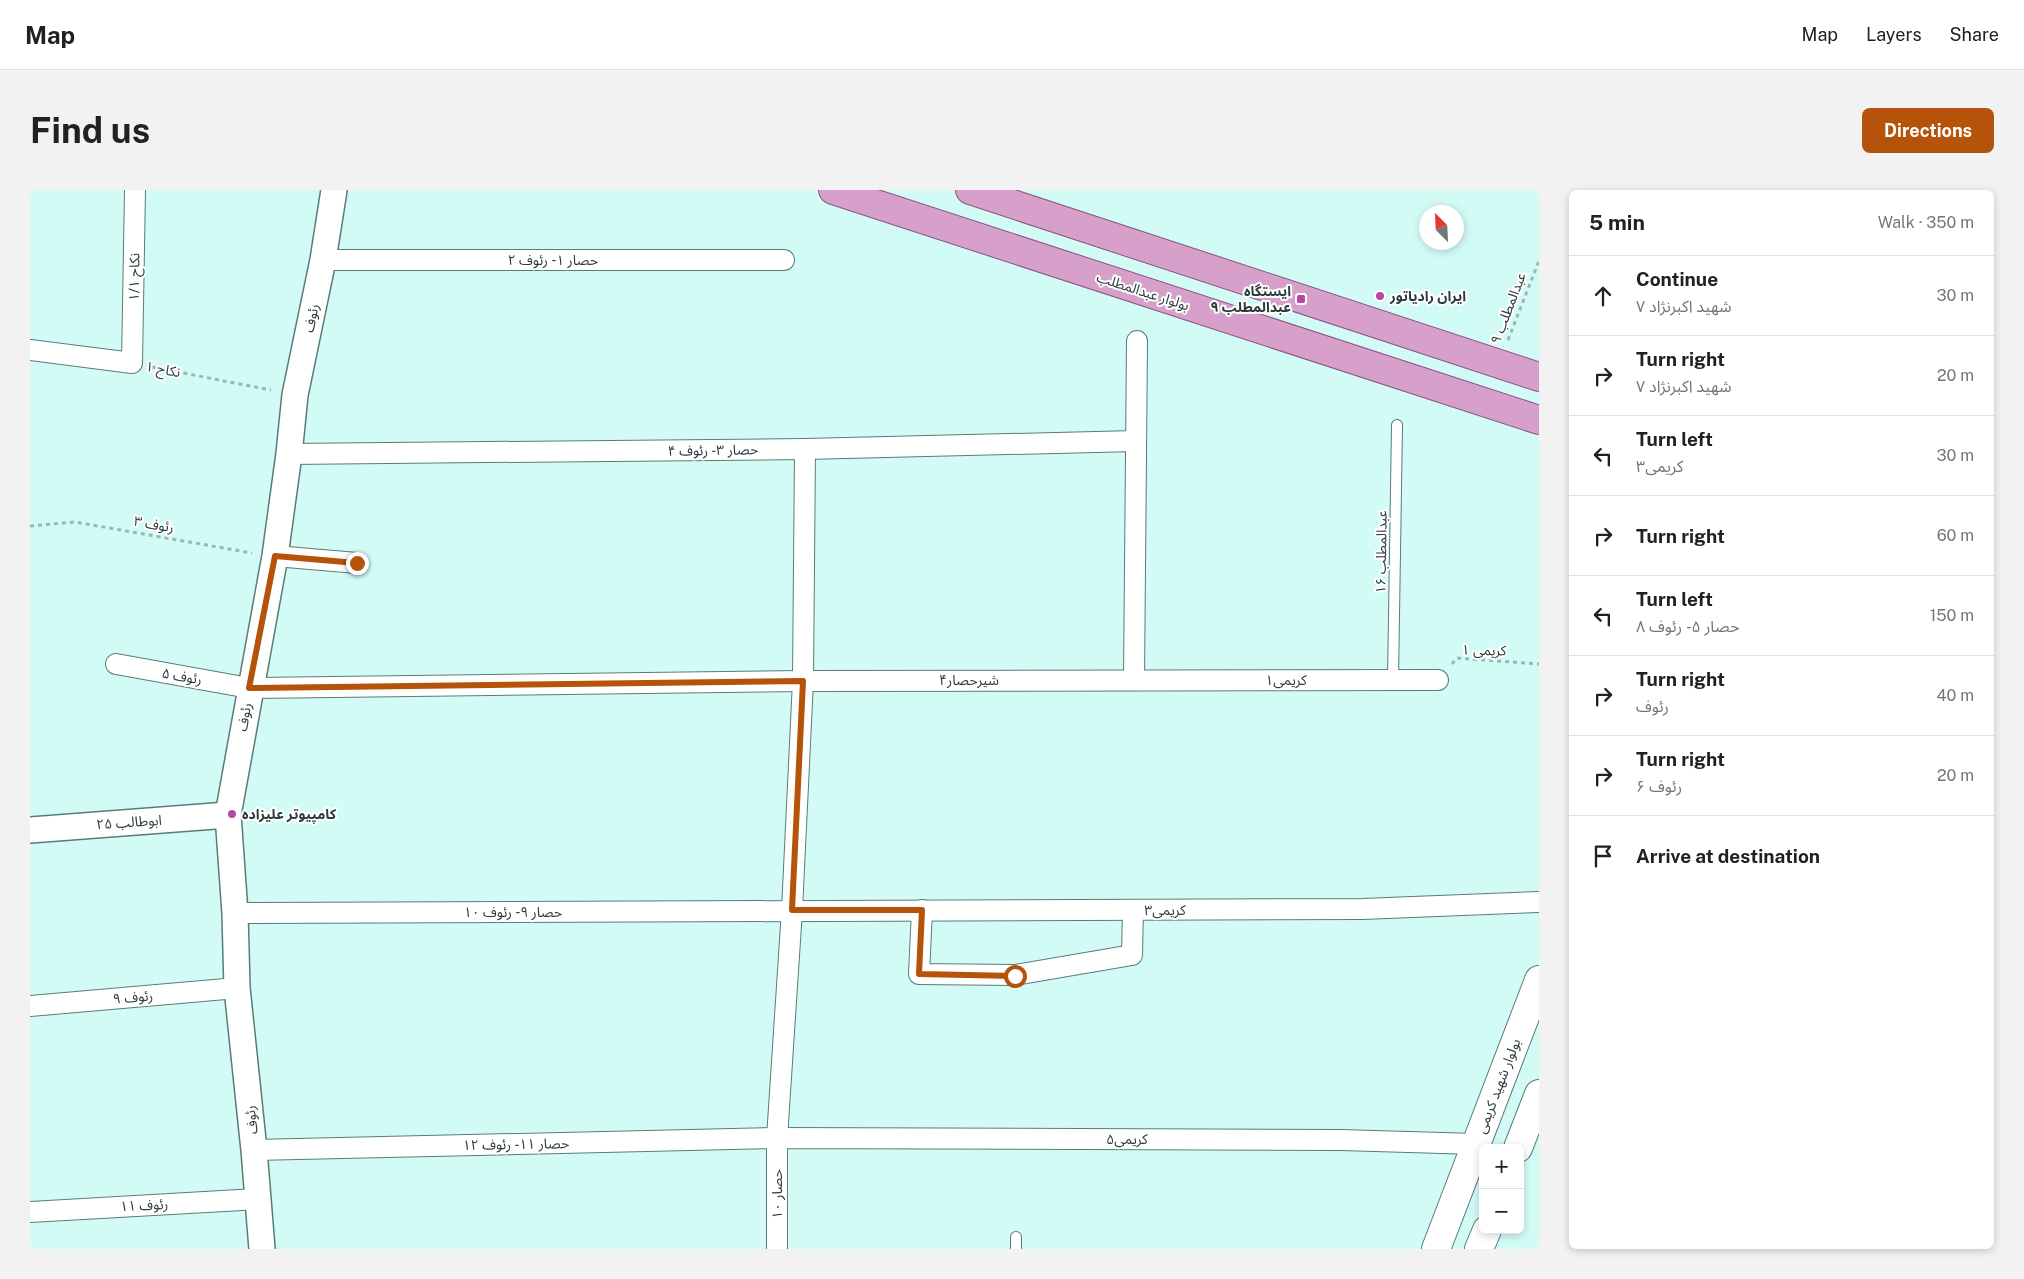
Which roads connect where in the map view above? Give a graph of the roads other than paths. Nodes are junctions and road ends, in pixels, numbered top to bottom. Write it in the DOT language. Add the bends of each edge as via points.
graph roads {
  1 [pos="135,190"];
  2 [pos="334,190"];
  3 [pos="833,190"];
  4 [pos="970,190"];
  5 [pos="323,260"];
  6 [pos="784,260"];
  7 [pos="1137,341"];
  8 [pos="30,350"];
  9 [pos="132,363"];
  10 [pos="1539,377"];
  11 [pos="1539,420"];
  12 [pos="1397,425"];
  13 [pos="1136,441"];
  14 [pos="805,449"];
  15 [pos="289,454"];
  16 [pos="275,556"];
  17 [pos="357,563"];
  18 [pos="116,664"];
  19 [pos="1134,680"];
  20 [pos="1393,680"];
  21 [pos="1438,680"];
  22 [pos="803,681"];
  23 [pos="249,688"];
  24 [pos="228,815"];
  25 [pos="30,830"];
  26 [pos="1539,902"];
  27 [pos="792,910"];
  28 [pos="922,910"];
  29 [pos="1132,910"];
  30 [pos="235,913"];
  31 [pos="1539,980"];
  32 [pos="237,988"];
  33 [pos="30,1006"];
  34 [pos="1539,1094"];
  35 [pos="777,1138"];
  36 [pos="1476,1144"];
  37 [pos="1520,1144"];
  38 [pos="254,1150"];
  39 [pos="258,1199"];
  40 [pos="30,1212"];
  41 [pos="1485,1234"];
  42 [pos="1016,1237"];
  43 [pos="262,1249"];
  44 [pos="777,1249"];
  45 [pos="1016,1249"];
  46 [pos="1436,1249"];
  47 [pos="1479,1249"];
  1 -- 9 [label="street, نکاح ۱/۱"];
  2 -- 5 [label="street, رئوف"];
  3 -- 11 [label="main road, بولوار عبدالمطلب"];
  4 -- 10 [label="main road"];
  5 -- 6 [label="street, حصار ۱ - رئوف ۲"];
  5 -- 15 [label="street, رئوف" via="295,395"];
  7 -- 13 [label="street"];
  8 -- 9 [label="street, نکاح ۱"];
  12 -- 20 [label="lane, عبدالمطلب ۱۶"];
  13 -- 14 [label="street, حصار ۳ - رئوف ۴"];
  13 -- 19 [label="street"];
  14 -- 15 [label="street, حصار ۳ - رئوف ۴"];
  14 -- 22 [label="street, حصار ۱۰"];
  15 -- 16 [label="street, رئوف"];
  16 -- 17 [label="street"];
  16 -- 23 [label="street, رئوف"];
  18 -- 23 [label="street, رئوف ۵"];
  19 -- 20 [label="street, کریمی۱"];
  19 -- 22 [label="street, شیرحصار۴"];
  20 -- 21 [label="street, کریمی۱"];
  22 -- 23 [label="street, رئوف ۵"];
  22 -- 27 [label="street, حصار ۱۰"];
  23 -- 24 [label="street, رئوف"];
  24 -- 25 [label="street, ابوطالب ۲۵"];
  24 -- 30 [label="street, رئوف"];
  26 -- 29 [label="street, کریمی۳" via="1362,909"];
  27 -- 28 [label="street, کریمی۳"];
  27 -- 30 [label="street, حصار ۹ - رئوف ۱۰"];
  27 -- 35 [label="street, حصار ۱۰"];
  28 -- 29 [label="street, کریمی۳"];
  28 -- 29 [label="street" via="919,974 1015,976 1132,955"];
  30 -- 32 [label="street, رئوف"];
  31 -- 36 [label="main road, بولوار شهید کریمی"];
  32 -- 33 [label="street, رئوف ۹"];
  32 -- 38 [label="street, رئوف"];
  34 -- 37 [label="main road"];
  35 -- 36 [label="street, کریمی۵" via="1342,1140"];
  35 -- 38 [label="street, حصار ۱۱ - رئوف ۱۲"];
  35 -- 44 [label="street, حصار ۱۰"];
  36 -- 46 [label="main road, بولوار شهید کریمی"];
  38 -- 39 [label="street, رئوف"];
  39 -- 40 [label="street, رئوف ۱۱"];
  39 -- 43 [label="street, رئوف"];
  41 -- 47 [label="main road"];
  42 -- 45 [label="lane"];
}
